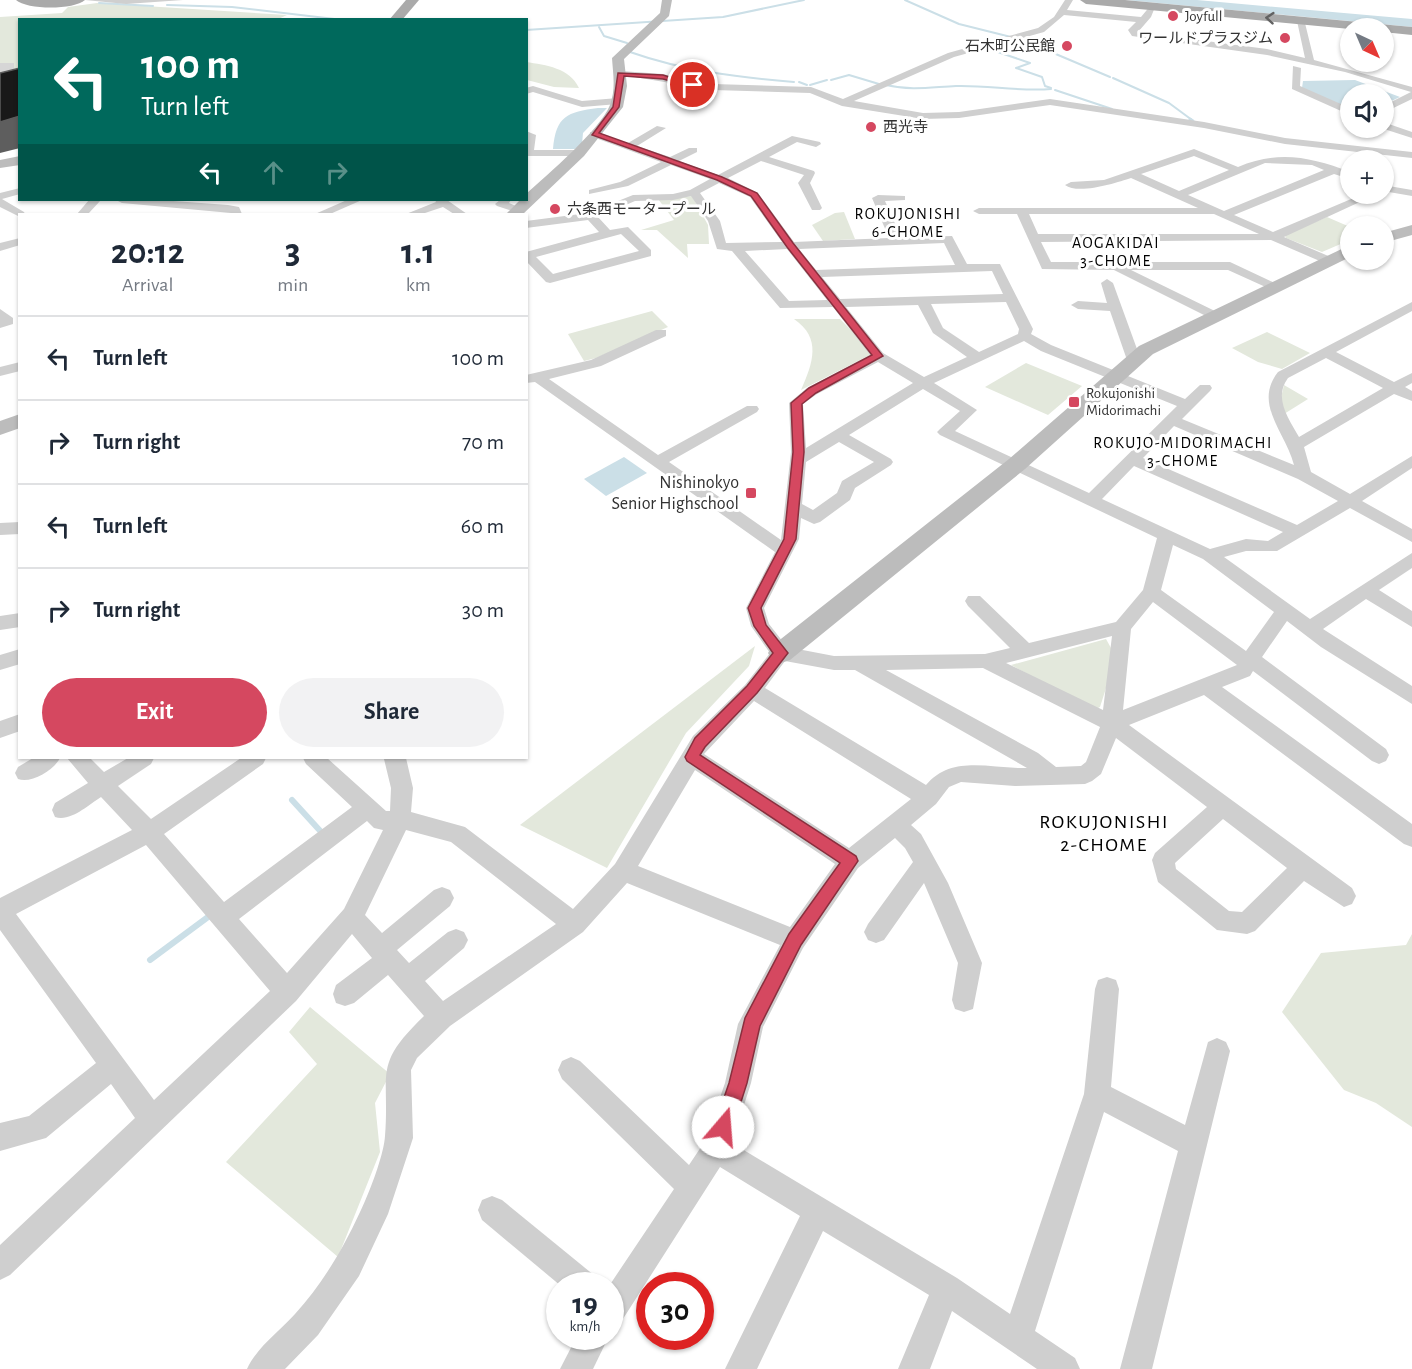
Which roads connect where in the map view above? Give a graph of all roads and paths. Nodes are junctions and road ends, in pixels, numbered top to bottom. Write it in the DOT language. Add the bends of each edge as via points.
graph roads {
  1 [pos="22,0"];
  2 [pos="79,0"];
  3 [pos="89,0"];
  4 [pos="179,0"];
  5 [pos="413,0"];
  6 [pos="667,0"];
  7 [pos="1069,0"];
  8 [pos="1086,0"];
  9 [pos="1151,4"];
  10 [pos="1062,12"];
  11 [pos="397,18"];
  12 [pos="1142,20"];
  13 [pos="1301,21"];
  14 [pos="1412,31"];
  15 [pos="1310,61"];
  16 [pos="1296,68"];
  17 [pos="621,74"];
  18 [pos="528,90"];
  19 [pos="1412,90"];
  20 [pos="1412,95"];
  21 [pos="618,101"];
  22 [pos="841,104"];
  23 [pos="1394,104"];
  24 [pos="1340,107"];
  25 [pos="661,128"];
  26 [pos="1394,129"];
  27 [pos="528,134"];
  28 [pos="594,134"];
  29 [pos="1412,135"];
  30 [pos="816,144"];
  31 [pos="630,146"];
  32 [pos="528,149"];
  33 [pos="693,150"];
  34 [pos="579,153"];
  35 [pos="528,154"];
  36 [pos="1412,155"];
  37 [pos="759,157"];
  38 [pos="18,160"];
  39 [pos="671,162"];
  40 [pos="0,164"];
  41 [pos="1238,170"];
  42 [pos="1333,170"];
  43 [pos="1340,172"];
  44 [pos="1134,175"];
  45 [pos="720,178"];
  46 [pos="1071,185"];
  47 [pos="1394,190"];
  48 [pos="18,191"];
  49 [pos="593,192"];
  50 [pos="694,192"];
  51 [pos="1412,193"];
  52 [pos="1178,195"];
  53 [pos="0,196"];
  54 [pos="901,198"];
  55 [pos="94,201"];
  56 [pos="132,201"];
  57 [pos="246,201"];
  58 [pos="442,201"];
  59 [pos="505,201"];
  60 [pos="528,201"];
  61 [pos="528,201"];
  62 [pos="0,202"];
  63 [pos="1348,204"];
  64 [pos="351,206"];
  65 [pos="816,208"];
  66 [pos="232,211"];
  67 [pos="979,211"];
  68 [pos="1069,211"];
  69 [pos="516,212"];
  70 [pos="1022,212"];
  71 [pos="18,213"];
  72 [pos="83,213"];
  73 [pos="325,213"];
  74 [pos="414,213"];
  75 [pos="460,213"];
  76 [pos="1220,213"];
  77 [pos="591,216"];
  78 [pos="528,225"];
  79 [pos="1163,225"];
  80 [pos="1412,230"];
  81 [pos="607,234"];
  82 [pos="1394,235"];
  83 [pos="1273,236"];
  84 [pos="1091,237"];
  85 [pos="1033,238"];
  86 [pos="896,240"];
  87 [pos="18,242"];
  88 [pos="790,245"];
  89 [pos="0,248"];
  90 [pos="736,248"];
  91 [pos="1340,255"];
  92 [pos="1329,261"];
  93 [pos="962,267"];
  94 [pos="1115,267"];
  95 [pos="814,274"];
  96 [pos="1107,284"];
  97 [pos="1275,286"];
  98 [pos="1010,298"];
  99 [pos="923,302"];
  100 [pos="839,304"];
  101 [pos="1078,305"];
  102 [pos="1412,306"];
  103 [pos="1114,307"];
  104 [pos="0,313"];
  105 [pos="1214,316"];
  106 [pos="0,324"];
  107 [pos="661,333"];
  108 [pos="1024,336"];
  109 [pos="1328,352"];
  110 [pos="878,356"];
  111 [pos="977,357"];
  112 [pos="1134,360"];
  113 [pos="18,367"];
  114 [pos="0,372"];
  115 [pos="1114,376"];
  116 [pos="1412,377"];
  117 [pos="532,378"];
  118 [pos="924,382"];
  119 [pos="1204,388"];
  120 [pos="1392,388"];
  121 [pos="1412,397"];
  122 [pos="1187,405"];
  123 [pos="752,410"];
  124 [pos="1172,420"];
  125 [pos="18,421"];
  126 [pos="0,429"];
  127 [pos="840,436"];
  128 [pos="1296,445"];
  129 [pos="1132,459"];
  130 [pos="798,460"];
  131 [pos="1412,461"];
  132 [pos="657,462"];
  133 [pos="1017,464"];
  134 [pos="1304,475"];
  135 [pos="1091,500"];
  136 [pos="1352,500"];
  137 [pos="795,507"];
  138 [pos="18,528"];
  139 [pos="0,529"];
  140 [pos="1298,532"];
  141 [pos="1167,534"];
  142 [pos="1412,536"];
  143 [pos="784,550"];
  144 [pos="1209,555"];
  145 [pos="1412,559"];
  146 [pos="1367,591"];
  147 [pos="1152,592"];
  148 [pos="974,601"];
  149 [pos="1287,612"];
  150 [pos="18,620"];
  151 [pos="1412,620"];
  152 [pos="0,623"];
  153 [pos="1122,627"];
  154 [pos="1311,628"];
  155 [pos="1025,651"];
  156 [pos="781,653"];
  157 [pos="18,657"];
  158 [pos="985,661"];
  159 [pos="1251,662"];
  160 [pos="0,663"];
  161 [pos="858,663"];
  162 [pos="1206,686"];
  163 [pos="752,690"];
  164 [pos="1412,696"];
  165 [pos="18,723"];
  166 [pos="1112,723"];
  167 [pos="0,730"];
  168 [pos="1379,755"];
  169 [pos="692,757"];
  170 [pos="48,759"];
  171 [pos="78,759"];
  172 [pos="142,759"];
  173 [pos="255,759"];
  174 [pos="314,759"];
  175 [pos="394,759"];
  176 [pos="25,773"];
  177 [pos="1052,776"];
  178 [pos="102,785"];
  179 [pos="928,798"];
  180 [pos="1223,806"];
  181 [pos="366,809"];
  182 [pos="63,810"];
  183 [pos="400,819"];
  184 [pos="895,824"];
  185 [pos="149,832"];
  186 [pos="1412,837"];
  187 [pos="850,861"];
  188 [pos="925,863"];
  189 [pos="1303,867"];
  190 [pos="623,871"];
  191 [pos="1344,896"];
  192 [pos="442,898"];
  193 [pos="0,911"];
  194 [pos="223,917"];
  195 [pos="352,917"];
  196 [pos="575,924"];
  197 [pos="876,932"];
  198 [pos="456,940"];
  199 [pos="795,940"];
  200 [pos="385,954"];
  201 [pos="408,980"];
  202 [pos="1107,989"];
  203 [pos="286,992"];
  204 [pos="345,994"];
  205 [pos="964,1000"];
  206 [pos="441,1017"];
  207 [pos="1216,1051"];
  208 [pos="113,1066"];
  209 [pos="571,1070"];
  210 [pos="1097,1094"];
  211 [pos="152,1119"];
  212 [pos="0,1137"];
  213 [pos="1193,1144"];
  214 [pos="716,1149"];
  215 [pos="691,1186"];
  216 [pos="492,1210"];
  217 [pos="818,1211"];
  218 [pos="0,1265"];
  219 [pos="568,1272"];
  220 [pos="624,1288"];
  221 [pos="946,1289"];
  222 [pos="1017,1338"];
  223 [pos="586,1350"];
  224 [pos="263,1369"];
  225 [pos="576,1369"];
  226 [pos="741,1369"];
  227 [pos="914,1369"];
  228 [pos="1064,1369"];
  229 [pos="1136,1369"];
  1 -- 2 [label="main road" via="50,4"];
  3 -- 4 [label="street"];
  5 -- 11 [label="main road"];
  6 -- 17 [label="street" via="664,14 618,58"];
  7 -- 10 [label="street"];
  8 -- 9 [label="main road"];
  9 -- 12 [label="street"];
  13 -- 9 [label="main road, one-way"];
  10 -- 12 [label="street"];
  10 -- 22 [label="street" via="1041,30 951,55"];
  12 -- 15 [label="street" via="1132,32 1146,38 1222,44"];
  13 -- 14 [label="main road"];
  13 -- 15 [label="street"];
  15 -- 19 [label="street"];
  16 -- 24 [label="street" via="1295,87"];
  17 -- 21 [label="street"];
  17 -- 22 [label="street" via="713,87 811,90"];
  18 -- 21 [label="street" via="582,104"];
  20 -- 23 [label="street"];
  21 -- 28 [label="street"];
  22 -- 36 [label="street" via="941,116 1050,102 1285,141"];
  25 -- 31 [label="street"];
  26 -- 29 [label="street"];
  27 -- 32 [label="street"];
  28 -- 31 [label="street"];
  28 -- 34 [label="street"];
  30 -- 37 [label="street" via="796,138"];
  31 -- 39 [label="street"];
  33 -- 39 [label="street"];
  34 -- 35 [label="street"];
  34 -- 60 [label="street"];
  37 -- 45 [label="street"];
  37 -- 65 [label="street" via="810,173 804,183"];
  38 -- 40 [label="street"];
  39 -- 45 [label="street"];
  39 -- 49 [label="street" via="624,184"];
  41 -- 42 [label="street" via="1264,160 1314,162"];
  41 -- 44 [label="street" via="1194,152"];
  41 -- 52 [label="street"];
  42 -- 43 [label="street"];
  42 -- 76 [label="street"];
  44 -- 46 [label="street" via="1105,183"];
  44 -- 52 [label="street"];
  45 -- 50 [label="street"];
  45 -- 88 [label="street" via="754,195"];
  47 -- 51 [label="street"];
  48 -- 53 [label="street"];
  50 -- 77 [label="street" via="633,198"];
  50 -- 90 [label="street" via="714,221 721,246"];
  52 -- 76 [label="street"];
  54 -- 86 [label="street" via="878,198"];
  55 -- 72 [label="street"];
  56 -- 66 [label="street"];
  57 -- 66 [label="street"];
  58 -- 74 [label="street"];
  58 -- 75 [label="street"];
  59 -- 69 [label="street" via="501,204"];
  61 -- 69 [label="street"];
  62 -- 71 [label="street"];
  63 -- 83 [label="street"];
  64 -- 73 [label="street"];
  67 -- 70 [label="street"];
  68 -- 70 [label="street"];
  68 -- 79 [label="street"];
  68 -- 84 [label="street"];
  70 -- 85 [label="street"];
  76 -- 79 [label="street"];
  76 -- 83 [label="street"];
  77 -- 78 [label="street"];
  77 -- 81 [label="street"];
  79 -- 83 [label="street" via="1261,238"];
  79 -- 84 [label="street"];
  80 -- 82 [label="street"];
  81 -- 81 [label="street" via="624,230 647,253 550,279 528,255"];
  83 -- 92 [label="street"];
  84 -- 85 [label="street"];
  85 -- 94 [label="street" via="1046,266"];
  86 -- 88 [label="street"];
  86 -- 93 [label="street" via="948,239"];
  87 -- 89 [label="street"];
  88 -- 90 [label="street"];
  88 -- 95 [label="street"];
  90 -- 100 [label="street" via="785,305"];
  91 -- 92 [label="street"];
  92 -- 97 [label="street"];
  93 -- 95 [label="street"];
  93 -- 98 [label="street" via="996,267"];
  94 -- 97 [label="street" via="1230,267"];
  94 -- 105 [label="street"];
  95 -- 100 [label="street"];
  96 -- 103 [label="street"];
  97 -- 105 [label="street"];
  98 -- 99 [label="street"];
  98 -- 108 [label="street" via="1026,329"];
  99 -- 100 [label="street"];
  99 -- 111 [label="street" via="938,330"];
  100 -- 110 [label="street"];
  101 -- 103 [label="street"];
  102 -- 109 [label="street"];
  103 -- 112 [label="street"];
  104 -- 106 [label="street" via="8,321"];
  105 -- 112 [label="street"];
  107 -- 117 [label="street" via="596,363"];
  108 -- 111 [label="street"];
  108 -- 115 [label="street"];
  109 -- 120 [label="street"];
  109 -- 128 [label="street" via="1276,382 1273,403"];
  110 -- 118 [label="street"];
  110 -- 130 [label="street" via="796,403"];
  111 -- 118 [label="street"];
  112 -- 115 [label="street"];
  113 -- 114 [label="street"];
  115 -- 122 [label="street"];
  115 -- 133 [label="street"];
  116 -- 120 [label="street"];
  117 -- 132 [label="street"];
  118 -- 127 [label="street"];
  118 -- 133 [label="street" via="970,410 945,432"];
  119 -- 122 [label="street"];
  120 -- 121 [label="street"];
  120 -- 128 [label="street"];
  122 -- 124 [label="street"];
  123 -- 132 [label="street"];
  124 -- 129 [label="street"];
  124 -- 134 [label="street"];
  125 -- 126 [label="street"];
  127 -- 130 [label="street"];
  127 -- 137 [label="street" via="885,462 848,485 844,496 814,518"];
  128 -- 134 [label="street"];
  129 -- 135 [label="street"];
  129 -- 140 [label="street"];
  130 -- 137 [label="street"];
  131 -- 136 [label="street"];
  132 -- 143 [label="street"];
  133 -- 135 [label="street"];
  133 -- 156 [label="street"];
  134 -- 136 [label="street"];
  135 -- 141 [label="street"];
  136 -- 140 [label="street"];
  136 -- 142 [label="street"];
  137 -- 143 [label="street" via="790,539"];
  138 -- 139 [label="street"];
  140 -- 144 [label="street" via="1271,546 1246,545"];
  141 -- 144 [label="street"];
  141 -- 147 [label="street"];
  143 -- 156 [label="street" via="755,608 760,626"];
  144 -- 149 [label="street"];
  145 -- 146 [label="street"];
  146 -- 151 [label="street"];
  146 -- 154 [label="street"];
  147 -- 153 [label="street"];
  147 -- 159 [label="street"];
  148 -- 155 [label="street"];
  149 -- 154 [label="street"];
  149 -- 159 [label="street" via="1276,620"];
  150 -- 152 [label="street"];
  153 -- 155 [label="street"];
  153 -- 166 [label="street"];
  154 -- 164 [label="street"];
  155 -- 158 [label="street"];
  156 -- 161 [label="street" via="834,663"];
  156 -- 163 [label="street"];
  157 -- 160 [label="street"];
  158 -- 161 [label="street"];
  158 -- 166 [label="street"];
  159 -- 162 [label="street" via="1243,671"];
  159 -- 168 [label="street"];
  161 -- 177 [label="street" via="1031,759"];
  162 -- 166 [label="street"];
  162 -- 186 [label="street"];
  163 -- 169 [label="street" via="700,742"];
  163 -- 179 [label="street"];
  165 -- 167 [label="street"];
  166 -- 177 [label="street" via="1094,768 1085,775"];
  166 -- 180 [label="street"];
  169 -- 187 [label="street"];
  169 -- 190 [label="street"];
  170 -- 176 [label="street"];
  171 -- 178 [label="street"];
  172 -- 178 [label="street"];
  173 -- 185 [label="street"];
  174 -- 181 [label="street"];
  175 -- 183 [label="street" via="402,788"];
  177 -- 179 [label="street" via="959,773 942,781"];
  178 -- 182 [label="street"];
  178 -- 185 [label="street"];
  179 -- 184 [label="street"];
  180 -- 189 [label="street"];
  180 -- 189 [label="street" via="1163,860 1166,875 1225,922 1247,923"];
  181 -- 183 [label="street" via="382,820"];
  181 -- 194 [label="street"];
  183 -- 195 [label="street"];
  183 -- 196 [label="street" via="457,834"];
  184 -- 187 [label="street"];
  184 -- 188 [label="street" via="913,842"];
  185 -- 193 [label="street"];
  185 -- 194 [label="street"];
  187 -- 199 [label="street"];
  188 -- 197 [label="street"];
  188 -- 205 [label="street" via="970,963"];
  189 -- 191 [label="street"];
  190 -- 196 [label="street"];
  190 -- 199 [label="street"];
  192 -- 200 [label="street"];
  193 -- 208 [label="street"];
  194 -- 203 [label="street"];
  195 -- 200 [label="street"];
  195 -- 203 [label="street"];
  196 -- 206 [label="street"];
  198 -- 201 [label="street"];
  199 -- 214 [label="street" via="751,1024 738,1083"];
  200 -- 201 [label="street"];
  200 -- 204 [label="street"];
  201 -- 206 [label="street"];
  202 -- 210 [label="street"];
  203 -- 211 [label="street"];
  206 -- 224 [label="street" via="408,1049 398,1068 399,1138 378,1204 349,1266 307,1324"];
  207 -- 213 [label="street"];
  208 -- 211 [label="street"];
  208 -- 212 [label="street" via="36,1128"];
  209 -- 215 [label="street"];
  210 -- 213 [label="street"];
  210 -- 222 [label="street"];
  211 -- 218 [label="street"];
  213 -- 229 [label="street"];
  214 -- 215 [label="street"];
  214 -- 217 [label="street"];
  215 -- 220 [label="street"];
  216 -- 219 [label="street"];
  217 -- 221 [label="street"];
  217 -- 226 [label="street"];
  221 -- 222 [label="street"];
  221 -- 227 [label="street"];
  222 -- 228 [label="street"];
  223 -- 225 [label="street"];
}
